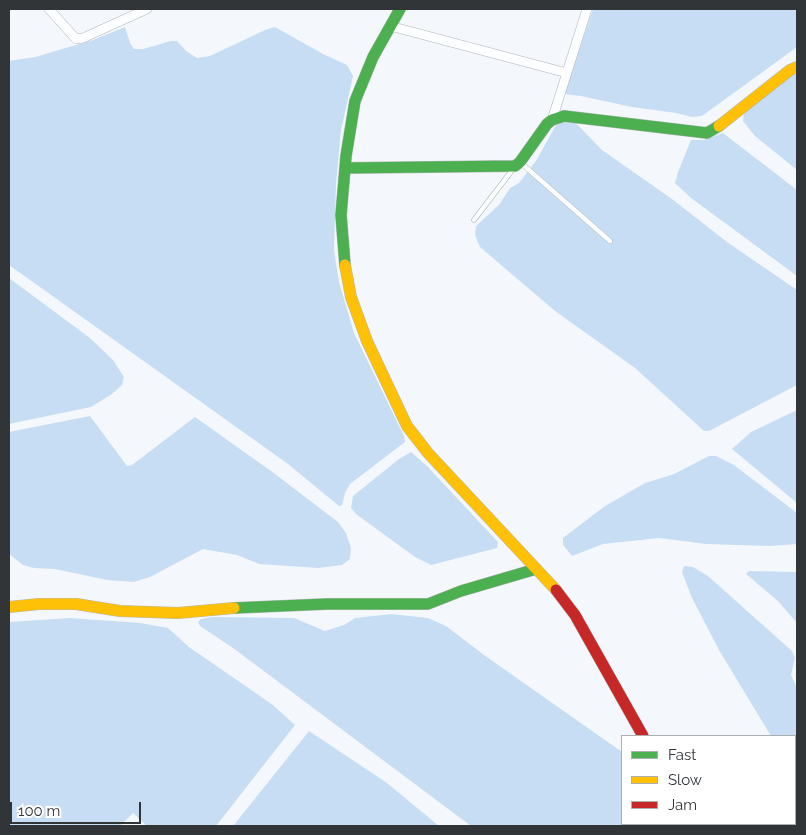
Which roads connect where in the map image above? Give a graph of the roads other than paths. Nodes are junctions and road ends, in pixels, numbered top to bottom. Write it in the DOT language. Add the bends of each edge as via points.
graph roads {
  1 [pos="49,9"];
  2 [pos="147,9"];
  3 [pos="400,9"];
  4 [pos="587,9"];
  5 [pos="390,26"];
  6 [pos="797,67"];
  7 [pos="567,73"];
  8 [pos="552,120"];
  9 [pos="518,164"];
  10 [pos="344,168"];
  11 [pos="474,220"];
  12 [pos="610,241"];
  13 [pos="536,569"];
  14 [pos="9,607"];
  15 [pos="642,735"];
  1 -- 2 [label="street" via="73,37 80,39"];
  3 -- 5 [label="street"];
  4 -- 7 [label="street"];
  5 -- 7 [label="street"];
  5 -- 10 [label="street" via="355,101"];
  6 -- 8 [label="street" via="707,133 564,116"];
  7 -- 8 [label="street"];
  8 -- 9 [label="street"];
  9 -- 10 [label="street"];
  9 -- 11 [label="lane"];
  9 -- 12 [label="lane"];
  10 -- 13 [label="street" via="341,214 346,275 367,340 396,404 416,440"];
  13 -- 14 [label="street" via="428,604 328,604 178,613 120,611 76,604"];
  13 -- 15 [label="street" via="575,615"];
}
